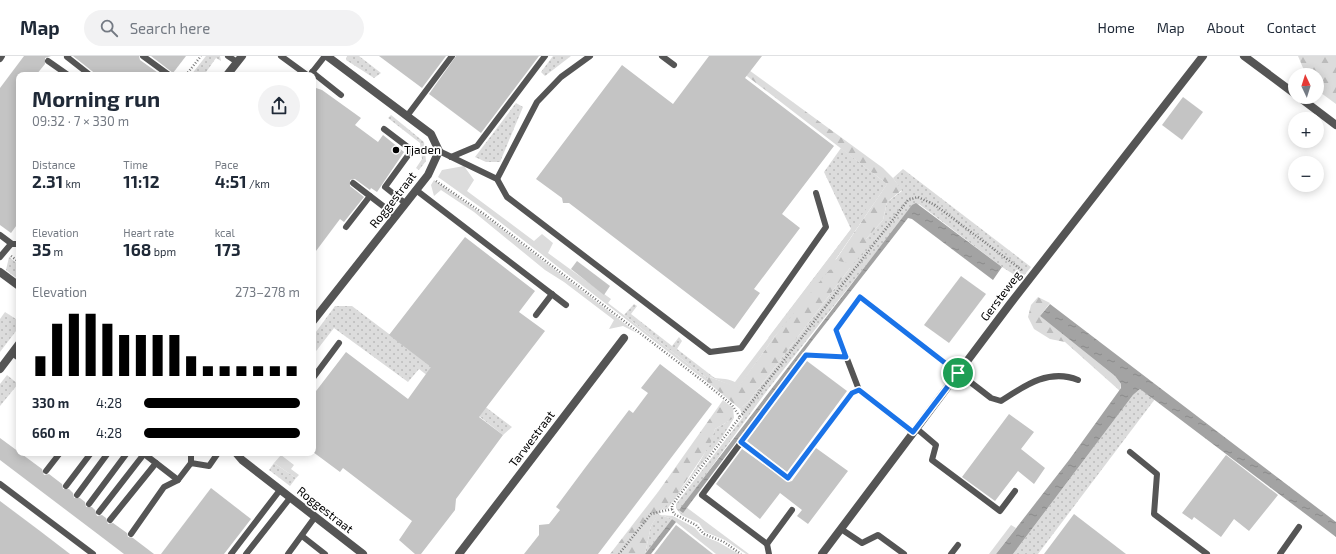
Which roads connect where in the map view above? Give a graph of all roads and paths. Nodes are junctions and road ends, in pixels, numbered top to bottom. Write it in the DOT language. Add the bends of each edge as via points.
graph roads {
  1 [pos="2,56"];
  2 [pos="66,56"];
  3 [pos="143,56"];
  4 [pos="201,56"];
  5 [pos="228,56"];
  6 [pos="281,56"];
  7 [pos="452,56"];
  8 [pos="546,56"];
  9 [pos="590,56"];
  10 [pos="662,56"];
  11 [pos="1202,56"];
  12 [pos="1244,56"];
  13 [pos="329,57"];
  14 [pos="0,59"];
  15 [pos="239,59"];
  16 [pos="48,61"];
  17 [pos="674,65"];
  18 [pos="64,72"];
  19 [pos="86,72"];
  20 [pos="164,72"];
  21 [pos="188,72"];
  22 [pos="229,72"];
  23 [pos="307,72"];
  24 [pos="312,72"];
  25 [pos="316,78"];
  26 [pos="1288,89"];
  27 [pos="341,95"];
  28 [pos="1308,104"];
  29 [pos="407,116"];
  30 [pos="1336,125"];
  31 [pos="384,130"];
  32 [pos="439,151"];
  33 [pos="451,157"];
  34 [pos="497,179"];
  35 [pos="353,183"];
  36 [pos="416,190"];
  37 [pos="816,193"];
  38 [pos="370,196"];
  39 [pos="405,203"];
  40 [pos="396,216"];
  41 [pos="346,227"];
  42 [pos="0,235"];
  43 [pos="11,244"];
  44 [pos="16,244"];
  45 [pos="0,257"];
  46 [pos="0,272"];
  47 [pos="1030,277"];
  48 [pos="16,284"];
  49 [pos="552,294"];
  50 [pos="566,305"];
  51 [pos="536,315"];
  52 [pos="316,317"];
  53 [pos="624,338"];
  54 [pos="339,343"];
  55 [pos="16,356"];
  56 [pos="846,357"];
  57 [pos="0,370"];
  58 [pos="958,373"];
  59 [pos="316,374"];
  60 [pos="1078,380"];
  61 [pos="859,390"];
  62 [pos="740,417"];
  63 [pos="915,430"];
  64 [pos="741,442"];
  65 [pos="1130,452"];
  66 [pos="58,456"];
  67 [pos="90,456"];
  68 [pos="106,456"];
  69 [pos="125,456"];
  70 [pos="142,456"];
  71 [pos="148,456"];
  72 [pos="191,456"];
  73 [pos="216,456"];
  74 [pos="239,456"];
  75 [pos="156,463"];
  76 [pos="191,463"];
  77 [pos="46,471"];
  78 [pos="178,480"];
  79 [pos="0,484"];
  80 [pos="66,486"];
  81 [pos="280,490"];
  82 [pos="1015,491"];
  83 [pos="77,495"];
  84 [pos="290,498"];
  85 [pos="89,504"];
  86 [pos="672,509"];
  87 [pos="792,510"];
  88 [pos="99,512"];
  89 [pos="315,517"];
  90 [pos="110,520"];
  91 [pos="1299,528"];
  92 [pos="841,529"];
  93 [pos="131,534"];
  94 [pos="302,536"];
  95 [pos="767,544"];
  96 [pos="958,545"];
  97 [pos="93,554"];
  98 [pos="231,554"];
  99 [pos="246,554"];
  100 [pos="288,554"];
  101 [pos="325,554"];
  102 [pos="363,554"];
  103 [pos="459,554"];
  104 [pos="741,554"];
  105 [pos="769,554"];
  106 [pos="822,554"];
  107 [pos="904,554"];
  108 [pos="951,554"];
  109 [pos="1207,554"];
  110 [pos="1280,554"];
  1 -- 14 [label="lane"];
  2 -- 19 [label="lane"];
  3 -- 20 [label="lane"];
  4 -- 21 [label="path"];
  5 -- 15 [label="lane"];
  6 -- 23 [label="lane"];
  7 -- 29 [label="lane"];
  8 -- 33 [label="lane" via="477,146"];
  9 -- 34 [label="lane" via="561,78 537,102"];
  10 -- 17 [label="lane"];
  11 -- 47 [label="street, Gersteweg"];
  12 -- 26 [label="street"];
  13 -- 24 [label="lane"];
  13 -- 29 [label="street"];
  15 -- 22 [label="street"];
  16 -- 18 [label="lane"];
  25 -- 27 [label="lane"];
  28 -- 30 [label="street"];
  29 -- 32 [label="street" via="431,134"];
  31 -- 39 [label="lane" via="409,148 409,154 385,187"];
  32 -- 33 [label="lane"];
  32 -- 36 [label="street, Roggestraat" via="428,175"];
  33 -- 34 [label="lane"];
  34 -- 37 [label="lane" via="507,196 710,352 741,348 826,227"];
  35 -- 38 [label="lane"];
  36 -- 39 [label="street, Roggestraat"];
  36 -- 49 [label="lane"];
  38 -- 40 [label="lane"];
  38 -- 41 [label="lane"];
  39 -- 40 [label="street, Roggestraat"];
  40 -- 52 [label="street, Roggestraat"];
  42 -- 43 [label="lane"];
  43 -- 44 [label="lane"];
  43 -- 45 [label="lane"];
  46 -- 48 [label="street"];
  47 -- 58 [label="street, Gersteweg"];
  47 -- 62 [label="path" via="935,205 918,196 908,200"];
  49 -- 50 [label="lane"];
  49 -- 51 [label="lane"];
  53 -- 103 [label="street, Tarwestraat"];
  54 -- 59 [label="lane"];
  55 -- 57 [label="street"];
  56 -- 58 [label="lane" via="836,330 860,297"];
  56 -- 61 [label="lane"];
  56 -- 64 [label="lane" via="806,355"];
  58 -- 60 [label="lane" via="991,398 1001,401 1018,389 1054,374"];
  58 -- 63 [label="street, Gersteweg"];
  61 -- 63 [label="lane"];
  61 -- 64 [label="lane" via="852,393 788,478"];
  63 -- 82 [label="lane" via="936,445 932,460 1000,511"];
  63 -- 92 [label="street, Gersteweg"];
  64 -- 95 [label="lane" via="702,495"];
  65 -- 109 [label="lane" via="1157,474 1154,514"];
  66 -- 77 [label="lane"];
  67 -- 80 [label="lane"];
  68 -- 83 [label="lane"];
  69 -- 85 [label="lane"];
  70 -- 88 [label="lane"];
  71 -- 75 [label="lane"];
  72 -- 76 [label="lane"];
  73 -- 76 [label="lane" via="209,466"];
  74 -- 81 [label="street, Roggestraat"];
  75 -- 78 [label="lane"];
  75 -- 90 [label="lane"];
  76 -- 78 [label="lane"];
  78 -- 93 [label="lane" via="164,487"];
  79 -- 97 [label="lane"];
  81 -- 84 [label="street, Roggestraat"];
  81 -- 98 [label="lane"];
  84 -- 89 [label="street, Roggestraat"];
  84 -- 99 [label="lane"];
  86 -- 104 [label="path" via="674,514 696,525 704,534 724,542"];
  87 -- 95 [label="lane"];
  89 -- 94 [label="lane"];
  89 -- 102 [label="street, Roggestraat"];
  91 -- 110 [label="lane"];
  92 -- 106 [label="street, Gersteweg"];
  92 -- 107 [label="lane" via="862,543 878,535"];
  94 -- 100 [label="lane"];
  94 -- 101 [label="lane"];
  95 -- 105 [label="lane"];
  96 -- 108 [label="lane"];
}
